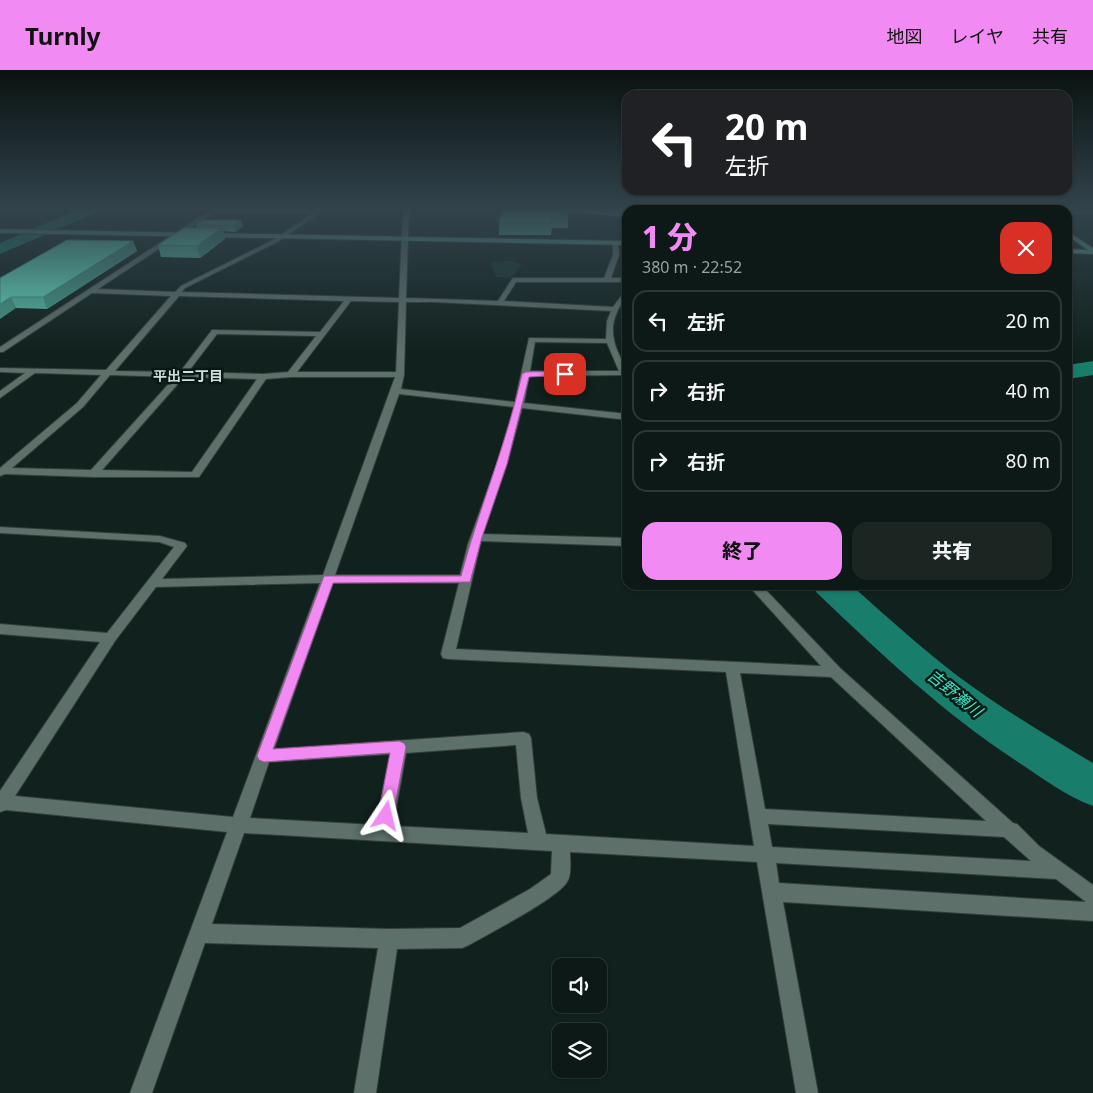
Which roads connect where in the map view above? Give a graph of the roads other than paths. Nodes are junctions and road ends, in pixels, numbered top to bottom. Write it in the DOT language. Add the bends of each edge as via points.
graph roads {
  1 [pos="143,258"];
  2 [pos="241,258"];
  3 [pos="403,258"];
  4 [pos="615,258"];
  5 [pos="607,280"];
  6 [pos="622,280"];
  7 [pos="91,291"];
  8 [pos="178,293"];
  9 [pos="622,298"];
  10 [pos="349,299"];
  11 [pos="402,300"];
  12 [pos="500,303"];
  13 [pos="614,309"];
  14 [pos="322,334"];
  15 [pos="610,341"];
  16 [pos="0,350"];
  17 [pos="0,370"];
  18 [pos="622,370"];
  19 [pos="33,371"];
  20 [pos="108,373"];
  21 [pos="622,373"];
  22 [pos="291,374"];
  23 [pos="526,374"];
  24 [pos="182,375"];
  25 [pos="400,375"];
  26 [pos="263,377"];
  27 [pos="396,391"];
  28 [pos="0,395"];
  29 [pos="519,404"];
  30 [pos="622,416"];
  31 [pos="1,472"];
  32 [pos="93,474"];
  33 [pos="0,530"];
  34 [pos="477,537"];
  35 [pos="622,542"];
  36 [pos="328,579"];
  37 [pos="466,580"];
  38 [pos="154,583"];
  39 [pos="759,590"];
  40 [pos="0,629"];
  41 [pos="110,638"];
  42 [pos="732,668"];
  43 [pos="835,672"];
  44 [pos="399,747"];
  45 [pos="264,756"];
  46 [pos="0,803"];
  47 [pos="758,816"];
  48 [pos="238,825"];
  49 [pos="1014,830"];
  50 [pos="383,833"];
  51 [pos="540,842"];
  52 [pos="561,843"];
  53 [pos="765,855"];
  54 [pos="1058,871"];
  55 [pos="772,892"];
  56 [pos="1093,896"];
  57 [pos="1093,912"];
  58 [pos="199,933"];
  59 [pos="389,939"];
  60 [pos="141,1093"];
  61 [pos="365,1093"];
  62 [pos="807,1093"];
  1 -- 7 [label="street"];
  2 -- 8 [label="street"];
  3 -- 11 [label="street"];
  4 -- 5 [label="street"];
  5 -- 6 [label="street"];
  5 -- 12 [label="street" via="514,280"];
  7 -- 8 [label="street"];
  7 -- 16 [label="street"];
  8 -- 10 [label="street"];
  8 -- 20 [label="street"];
  9 -- 13 [label="street"];
  10 -- 11 [label="street"];
  10 -- 14 [label="street"];
  11 -- 12 [label="street"];
  11 -- 25 [label="street"];
  12 -- 13 [label="street"];
  13 -- 15 [label="street" via="608,328"];
  14 -- 22 [label="street"];
  14 -- 24 [label="street" via="215,332"];
  15 -- 18 [label="street"];
  15 -- 23 [label="street" via="532,340"];
  17 -- 19 [label="street"];
  19 -- 20 [label="street"];
  19 -- 28 [label="street"];
  20 -- 24 [label="street"];
  20 -- 31 [label="street" via="72,412"];
  21 -- 23 [label="street"];
  22 -- 25 [label="street"];
  22 -- 26 [label="street"];
  23 -- 29 [label="street"];
  24 -- 26 [label="street"];
  24 -- 32 [label="street"];
  25 -- 27 [label="street"];
  26 -- 32 [label="street" via="195,475"];
  27 -- 29 [label="street"];
  27 -- 36 [label="street"];
  29 -- 30 [label="street"];
  29 -- 34 [label="street"];
  31 -- 32 [label="street"];
  33 -- 38 [label="street" via="160,539 180,546"];
  34 -- 35 [label="street"];
  34 -- 37 [label="street"];
  36 -- 37 [label="street"];
  36 -- 38 [label="street"];
  36 -- 45 [label="street"];
  37 -- 42 [label="street" via="448,654"];
  38 -- 41 [label="street"];
  39 -- 43 [label="street"];
  40 -- 41 [label="street"];
  41 -- 46 [label="street"];
  42 -- 43 [label="street"];
  42 -- 47 [label="street"];
  43 -- 49 [label="street"];
  44 -- 45 [label="street"];
  44 -- 50 [label="street"];
  44 -- 51 [label="street" via="523,738 529,798"];
  45 -- 48 [label="street"];
  46 -- 48 [label="street"];
  47 -- 49 [label="street"];
  47 -- 53 [label="street"];
  48 -- 50 [label="street"];
  48 -- 58 [label="street"];
  49 -- 54 [label="street"];
  50 -- 51 [label="street"];
  51 -- 52 [label="street"];
  52 -- 53 [label="street"];
  52 -- 59 [label="street" via="560,878 537,896 462,938"];
  53 -- 54 [label="street"];
  53 -- 55 [label="street"];
  54 -- 56 [label="street"];
  55 -- 57 [label="street"];
  55 -- 62 [label="street"];
  58 -- 59 [label="street"];
  58 -- 60 [label="street"];
  59 -- 61 [label="street"];
}
